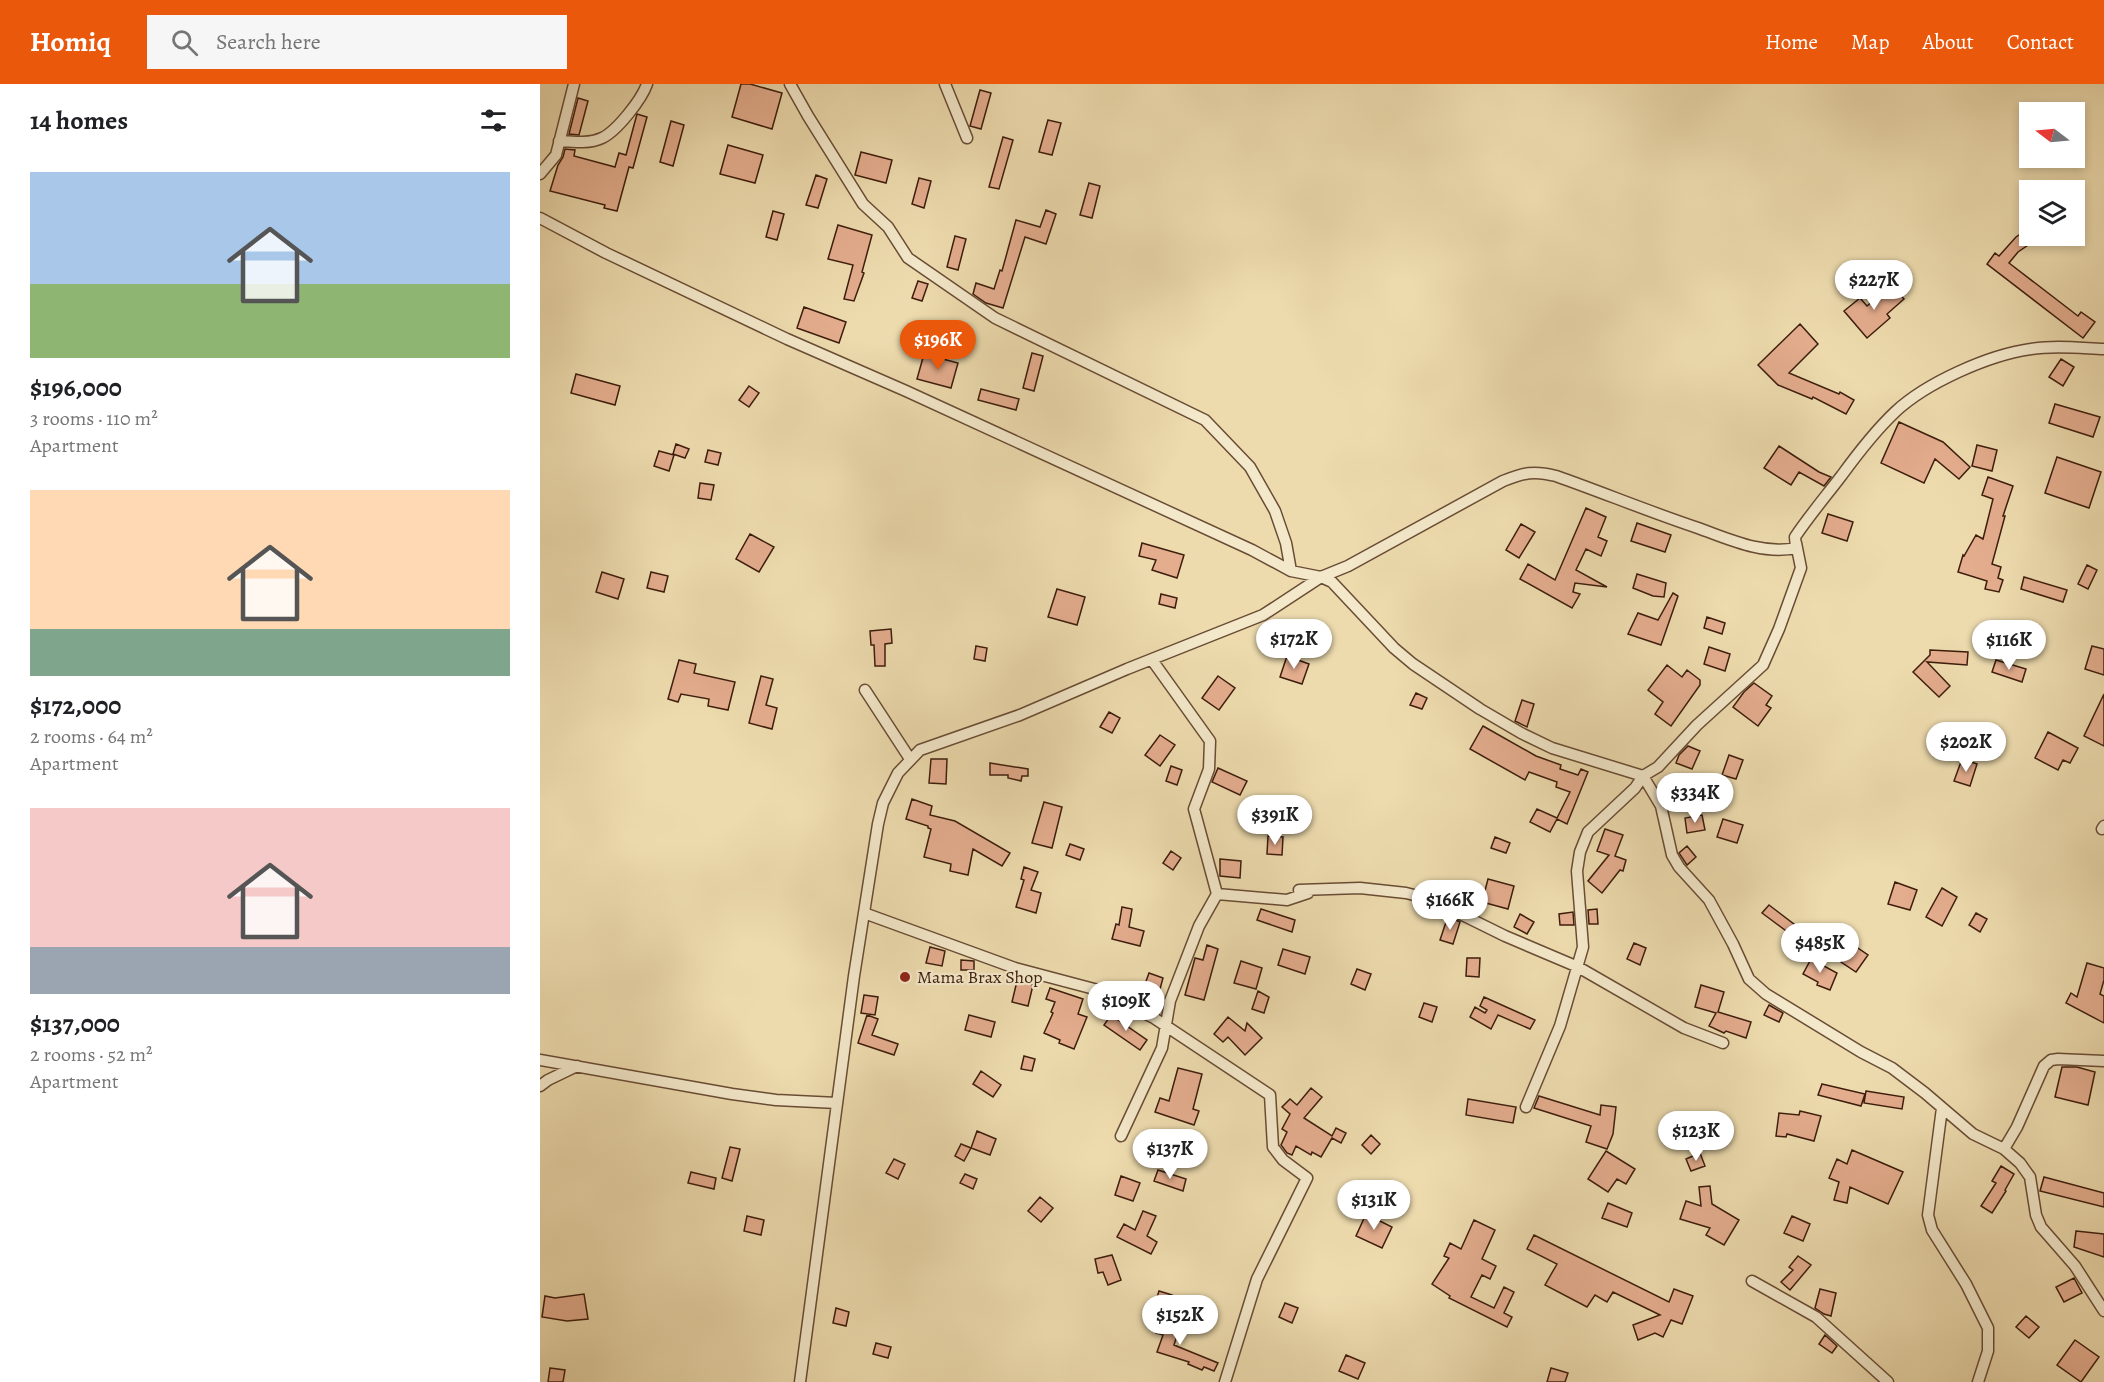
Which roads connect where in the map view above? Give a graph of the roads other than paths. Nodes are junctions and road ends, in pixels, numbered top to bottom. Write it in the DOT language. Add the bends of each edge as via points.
graph roads {
  1 [pos="574,84"];
  2 [pos="647,84"];
  3 [pos="790,84"];
  4 [pos="945,84"];
  5 [pos="967,138"];
  6 [pos="559,141"];
  7 [pos="540,174"];
  8 [pos="540,218"];
  9 [pos="2104,349"];
  10 [pos="1795,537"];
  11 [pos="1291,571"];
  12 [pos="1321,577"];
  13 [pos="1152,660"];
  14 [pos="864,690"];
  15 [pos="910,759"];
  16 [pos="1643,776"];
  17 [pos="1322,889"];
  18 [pos="1299,890"];
  19 [pos="1217,894"];
  20 [pos="864,913"];
  21 [pos="1578,967"];
  22 [pos="1165,1026"];
  23 [pos="1723,1044"];
  24 [pos="540,1060"];
  25 [pos="2104,1061"];
  26 [pos="578,1066"];
  27 [pos="540,1086"];
  28 [pos="837,1103"];
  29 [pos="1526,1107"];
  30 [pos="1942,1108"];
  31 [pos="1120,1136"];
  32 [pos="2004,1149"];
  33 [pos="1752,1281"];
  34 [pos="2104,1311"];
  35 [pos="800,1382"];
  36 [pos="1225,1382"];
  37 [pos="1888,1382"];
  38 [pos="1978,1382"];
  1 -- 6 [label="street"];
  2 -- 6 [label="street" via="628,115 603,138"];
  3 -- 11 [label="street" via="863,204 888,227 908,258 995,318 1205,420 1250,467 1260,484 1275,511"];
  4 -- 5 [label="street"];
  6 -- 7 [label="street" via="556,155"];
  8 -- 11 [label="street" via="787,339"];
  9 -- 10 [label="street" via="2032,348 1952,374 1894,412"];
  10 -- 12 [label="street" via="1796,548 1752,546 1556,476 1524,472"];
  10 -- 16 [label="street" via="1801,568 1763,665"];
  11 -- 12 [label="street"];
  12 -- 13 [label="street" via="1263,615"];
  12 -- 16 [label="street" via="1332,582 1413,664 1480,709 1552,748"];
  13 -- 15 [label="street" via="1020,715 920,750"];
  13 -- 19 [label="street" via="1210,741 1209,769 1194,809"];
  14 -- 15 [label="street"];
  15 -- 20 [label="street" via="898,772 883,803"];
  16 -- 21 [label="street" via="1588,832 1580,852 1578,890 1584,935"];
  16 -- 30 [label="street" via="1661,806 1672,855 1709,900 1749,979 1766,994 1892,1068"];
  17 -- 18 [label="street"];
  17 -- 19 [label="street" via="1287,900"];
  17 -- 21 [label="street" via="1382,890 1430,899"];
  19 -- 22 [label="street" via="1199,926 1170,1001"];
  20 -- 22 [label="street" via="1015,968 1098,990"];
  20 -- 28 [label="street"];
  21 -- 23 [label="street" via="1684,1028"];
  21 -- 29 [label="street" via="1560,1026"];
  22 -- 31 [label="street" via="1162,1048"];
  22 -- 36 [label="street" via="1270,1095 1274,1147 1283,1160 1307,1178 1257,1279"];
  24 -- 26 [label="street"];
  25 -- 32 [label="street" via="2058,1059 2043,1066"];
  26 -- 27 [label="street"];
  26 -- 28 [label="street" via="732,1094"];
  28 -- 35 [label="street"];
  30 -- 32 [label="street" via="1973,1134"];
  30 -- 38 [label="street" via="1928,1215 1932,1230 1988,1328 1988,1351"];
  32 -- 34 [label="street" via="2030,1176 2042,1227 2075,1266"];
  33 -- 37 [label="street" via="1816,1317"];
}
